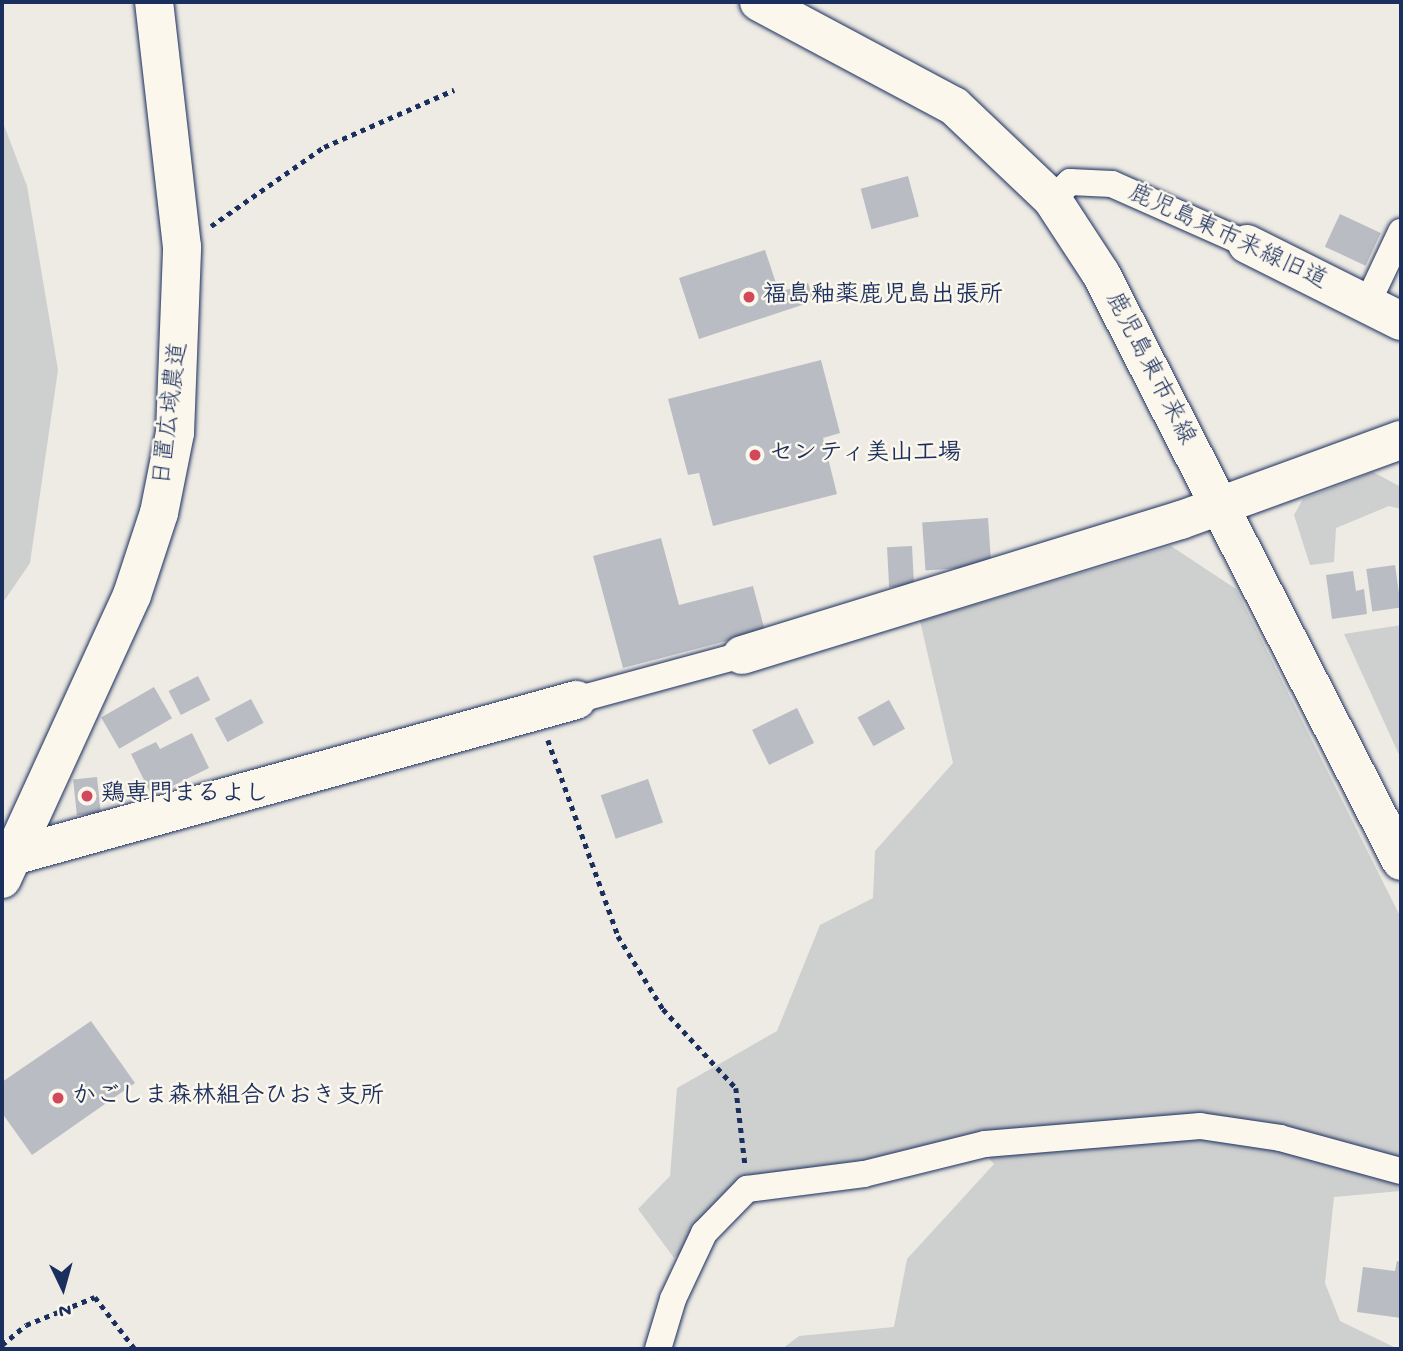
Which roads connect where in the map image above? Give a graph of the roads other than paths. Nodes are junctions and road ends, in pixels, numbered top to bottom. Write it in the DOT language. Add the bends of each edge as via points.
graph roads {
  1 [pos="154,2"];
  2 [pos="759,2"];
  3 [pos="1052,199"];
  4 [pos="1401,232"];
  5 [pos="1247,244"];
  6 [pos="1367,304"];
  7 [pos="1401,321"];
  8 [pos="1401,440"];
  9 [pos="1219,506"];
  10 [pos="742,654"];
  11 [pos="576,700"];
  12 [pos="1401,861"];
  13 [pos="5,864"];
  14 [pos="1401,1171"];
  15 [pos="658,1349"];
  1 -- 13 [label="street, 日置広域農道" via="181,247 175,433 159,513 105,658"];
  2 -- 3 [label="street, 鹿児島東市来線" via="954,106"];
  3 -- 5 [label="street, 鹿児島東市来線旧道" via="1070,182 1112,184"];
  3 -- 9 [label="street, 鹿児島東市来線" via="1101,274"];
  4 -- 6 [label="street"];
  5 -- 6 [label="street, 鹿児島東市来線旧道"];
  6 -- 7 [label="street, 鹿児島東市来線旧道"];
  8 -- 9 [label="street"];
  9 -- 10 [label="street"];
  9 -- 12 [label="street, 鹿児島東市来線"];
  10 -- 11 [label="street"];
  11 -- 13 [label="street"];
  14 -- 15 [label="street" via="1280,1138 1200,1126 985,1144 864,1174 747,1189 704,1233 673,1299"];
}
